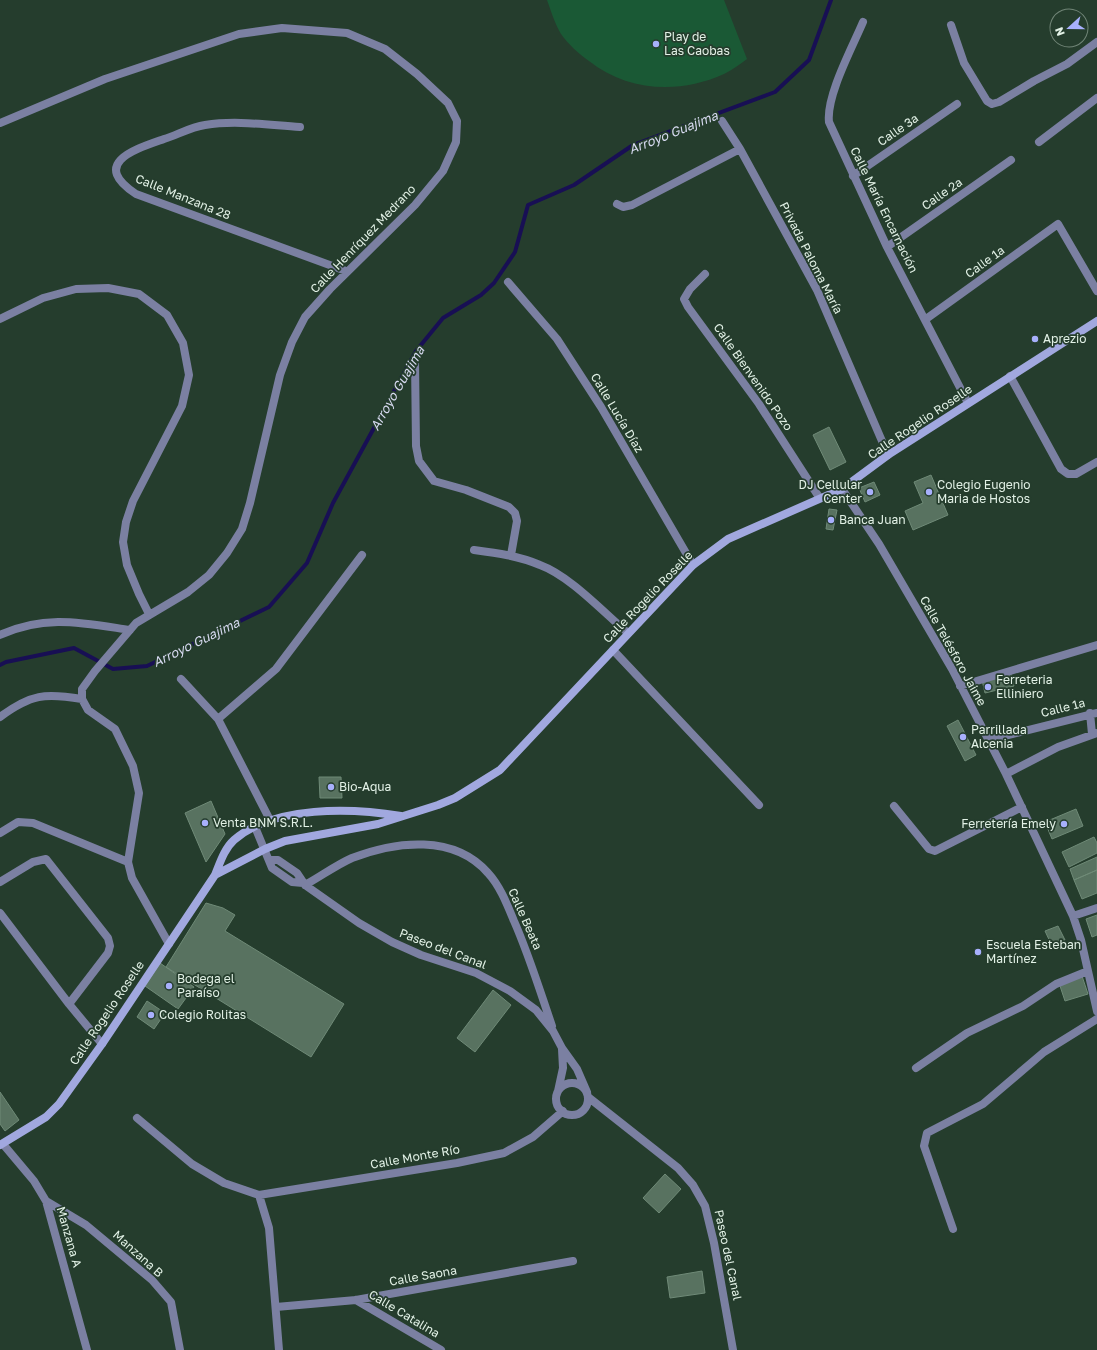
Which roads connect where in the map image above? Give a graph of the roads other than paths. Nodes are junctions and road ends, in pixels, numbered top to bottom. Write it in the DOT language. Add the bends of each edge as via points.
graph roads {
  1 [pos="863,22"];
  2 [pos="951,25"];
  3 [pos="1097,42"];
  4 [pos="1097,98"];
  5 [pos="957,104"];
  6 [pos="722,121"];
  7 [pos="0,124"];
  8 [pos="300,127"];
  9 [pos="1039,142"];
  10 [pos="740,149"];
  11 [pos="1012,160"];
  12 [pos="853,176"];
  13 [pos="617,204"];
  14 [pos="887,247"];
  15 [pos="346,271"];
  16 [pos="705,274"];
  17 [pos="508,282"];
  18 [pos="1097,291"];
  19 [pos="0,319"];
  20 [pos="926,319"];
  21 [pos="1097,321"];
  22 [pos="415,359"];
  23 [pos="1010,376"];
  24 [pos="968,403"];
  25 [pos="888,455"];
  26 [pos="1097,462"];
  27 [pos="842,489"];
  28 [pos="819,497"];
  29 [pos="474,550"];
  30 [pos="362,555"];
  31 [pos="512,555"];
  32 [pos="693,565"];
  33 [pos="149,614"];
  34 [pos="130,630"];
  35 [pos="628,633"];
  36 [pos="0,635"];
  37 [pos="1097,645"];
  38 [pos="613,650"];
  39 [pos="181,679"];
  40 [pos="960,686"];
  41 [pos="82,699"];
  42 [pos="1093,713"];
  43 [pos="0,717"];
  44 [pos="218,719"];
  45 [pos="1095,734"];
  46 [pos="988,740"];
  47 [pos="1006,774"];
  48 [pos="759,806"];
  49 [pos="894,806"];
  50 [pos="1022,807"];
  51 [pos="403,816"];
  52 [pos="270,820"];
  53 [pos="254,827"];
  54 [pos="0,833"];
  55 [pos="264,849"];
  56 [pos="128,862"];
  57 [pos="215,875"];
  58 [pos="0,882"];
  59 [pos="304,884"];
  60 [pos="1097,908"];
  61 [pos="0,913"];
  62 [pos="1073,916"];
  63 [pos="169,944"];
  64 [pos="1088,972"];
  65 [pos="69,1004"];
  66 [pos="1097,1011"];
  67 [pos="1097,1019"];
  68 [pos="554,1031"];
  69 [pos="102,1044"];
  70 [pos="562,1048"];
  71 [pos="916,1068"];
  72 [pos="558,1092"];
  73 [pos="588,1095"];
  74 [pos="563,1111"];
  75 [pos="137,1118"];
  76 [pos="1,1144"];
  77 [pos="259,1195"];
  78 [pos="46,1201"];
  79 [pos="953,1229"];
  80 [pos="573,1261"];
  81 [pos="356,1300"];
  82 [pos="276,1307"];
  83 [pos="87,1350"];
  84 [pos="180,1350"];
  85 [pos="279,1350"];
  86 [pos="441,1350"];
  87 [pos="733,1350"];
  1 -- 12 [label="street, Calle María Encarnación" via="828,112 829,122"];
  2 -- 3 [label="street" via="964,63 987,101 992,104 1067,64"];
  4 -- 9 [label="street"];
  5 -- 12 [label="street, Calle 3a"];
  6 -- 10 [label="street, Privada Paloma María"];
  7 -- 15 [label="street, Calle Henríquez Medrano" via="105,79 239,34 282,28 348,33 385,49 417,74 448,103 457,121 456,142 443,171 415,205"];
  8 -- 15 [label="street, Calle Manzana 28" via="235,123 204,125 127,154 117,166 117,177 124,186 136,194"];
  10 -- 13 [label="street" via="632,205 623,207"];
  10 -- 25 [label="street, Privada Paloma María" via="817,290"];
  11 -- 14 [label="street, Calle 2a"];
  12 -- 14 [label="street, Calle María Encarnación"];
  14 -- 20 [label="street, Calle María Encarnación"];
  15 -- 33 [label="street, Calle Henríquez Medrano" via="305,317 292,342 280,375 242,529 209,575 188,592"];
  16 -- 28 [label="street, Calle Bienvenido Pozo" via="686,294 684,298 688,306 759,404"];
  17 -- 32 [label="street, Calle Lucía Díaz" via="557,339 601,407"];
  18 -- 20 [label="street, Calle 1a" via="1058,224"];
  19 -- 33 [label="street" via="43,298 76,289 108,288 139,294 167,315 184,343 189,375 182,406 133,501 123,542 127,565"];
  20 -- 24 [label="street, Calle María Encarnación"];
  21 -- 23 [label="street, Calle Rogelio Roselle"];
  22 -- 31 [label="street" via="416,446 419,461 434,480 466,490 515,513 517,521"];
  23 -- 24 [label="street, Calle Rogelio Roselle"];
  23 -- 26 [label="street" via="1061,469 1068,474 1076,474"];
  24 -- 25 [label="street, Calle Rogelio Roselle"];
  25 -- 27 [label="street, Calle Rogelio Roselle"];
  27 -- 28 [label="street, Calle Rogelio Roselle"];
  27 -- 40 [label="street, Calle Telésforo Jaime" via="880,544"];
  28 -- 32 [label="street, Calle Rogelio Roselle" via="728,539"];
  29 -- 31 [label="street"];
  30 -- 44 [label="street" via="276,669"];
  31 -- 35 [label="street" via="542,565 572,584"];
  32 -- 35 [label="street, Calle Rogelio Roselle"];
  33 -- 34 [label="street, Calle Henríquez Medrano" via="136,622"];
  34 -- 36 [label="street" via="71,621 26,625"];
  34 -- 41 [label="street, Calle Henríquez Medrano" via="82,689"];
  35 -- 38 [label="street, Calle Rogelio Roselle"];
  37 -- 40 [label="street"];
  38 -- 48 [label="street"];
  38 -- 51 [label="street, Calle Rogelio Roselle" via="500,770 455,798"];
  39 -- 44 [label="street"];
  40 -- 46 [label="street, Calle Telésforo Jaime"];
  41 -- 43 [label="street" via="40,695 16,705"];
  41 -- 56 [label="street" via="88,710 115,729 133,766 139,793"];
  42 -- 45 [label="street"];
  42 -- 46 [label="street, Calle 1a"];
  44 -- 52 [label="street"];
  45 -- 47 [label="street" via="1058,747"];
  46 -- 47 [label="street, Calle Telésforo Jaime"];
  47 -- 50 [label="street, Calle Telésforo Jaime"];
  49 -- 50 [label="street" via="929,849 935,851"];
  50 -- 62 [label="street, Calle Telésforo Jaime"];
  51 -- 52 [label="street, Calle Rogelio Roselle" via="343,811 298,814"];
  51 -- 55 [label="street, Calle Rogelio Roselle" via="378,824 285,841"];
  52 -- 53 [label="street, Calle Rogelio Roselle"];
  53 -- 55 [label="street, Paseo del Canal"];
  53 -- 57 [label="street, Calle Rogelio Roselle" via="234,840 222,856"];
  54 -- 56 [label="street" via="24,821"];
  55 -- 57 [label="street, Calle Rogelio Roselle"];
  55 -- 59 [label="street, Paseo del Canal" via="269,860 278,860 297,873"];
  56 -- 63 [label="street" via="132,878"];
  57 -- 63 [label="street, Calle Rogelio Roselle"];
  58 -- 65 [label="street" via="33,862 46,859 108,938 108,953"];
  59 -- 68 [label="street, Paseo del Canal" via="359,923 392,942 421,955 476,973 510,991 536,1010"];
  59 -- 68 [label="street, Calle Beata" via="351,858 383,848 418,843 438,845 464,854 488,873 504,898 528,952"];
  60 -- 62 [label="street"];
  61 -- 65 [label="street"];
  62 -- 64 [label="street, Calle Telésforo Jaime"];
  63 -- 69 [label="street, Calle Rogelio Roselle"];
  64 -- 66 [label="street, Calle Telésforo Jaime"];
  64 -- 71 [label="street" via="1056,984 1023,1006 967,1033"];
  65 -- 69 [label="street"];
  67 -- 79 [label="street" via="1044,1052 982,1104 927,1133 924,1146"];
  68 -- 70 [label="street, Paseo del Canal"];
  69 -- 76 [label="street, Calle Rogelio Roselle" via="59,1104 46,1117"];
  70 -- 72 [label="street, Paseo del Canal" via="563,1068"];
  70 -- 73 [label="street, Paseo del Canal" via="577,1069"];
  72 -- 73 [label="street" via="565,1084 570,1083 580,1085"];
  72 -- 74 [label="street" via="557,1102"];
  73 -- 74 [label="street" via="588,1103 582,1111 572,1114"];
  73 -- 87 [label="street, Paseo del Canal" via="678,1168 693,1185 705,1206"];
  74 -- 77 [label="street, Calle Monte Río" via="533,1137 504,1152 457,1163"];
  75 -- 77 [label="street, Calle Monte Río" via="192,1164 224,1183"];
  76 -- 78 [label="street, Manzana A" via="34,1181"];
  77 -- 82 [label="street" via="269,1228"];
  78 -- 83 [label="street, Manzana A"];
  78 -- 84 [label="street, Manzana B" via="86,1225 172,1302"];
  80 -- 81 [label="street, Calle Saona"];
  81 -- 82 [label="street, Calle Saona"];
  81 -- 86 [label="street, Calle Catalina"];
  82 -- 85 [label="street"];
}
